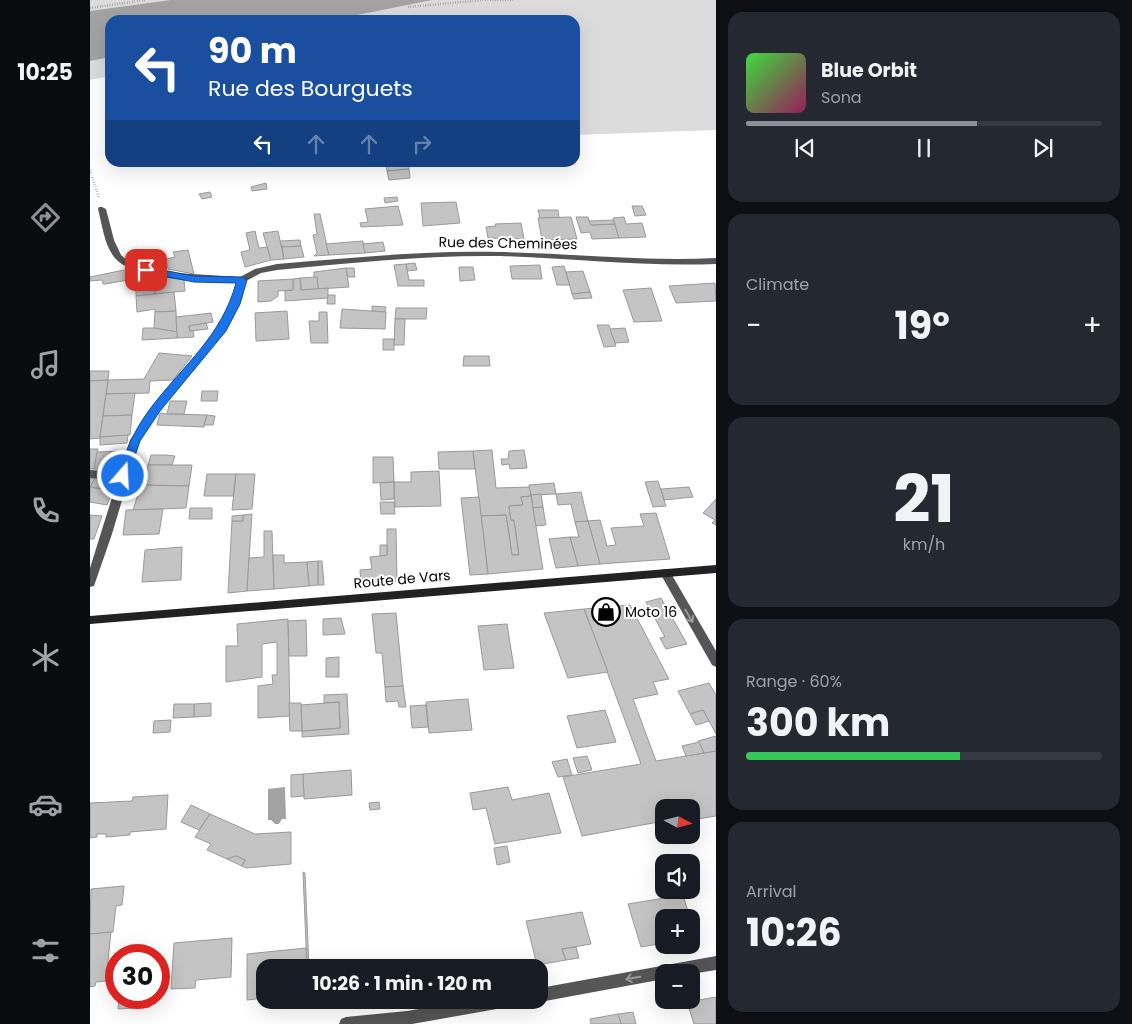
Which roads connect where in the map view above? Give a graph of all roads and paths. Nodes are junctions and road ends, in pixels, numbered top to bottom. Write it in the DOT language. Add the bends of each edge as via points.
graph roads {
  1 [pos="145,0"];
  2 [pos="515,0"];
  3 [pos="408,7"];
  4 [pos="90,8"];
  5 [pos="90,170"];
  6 [pos="102,209"];
  7 [pos="716,261"];
  8 [pos="242,280"];
  9 [pos="90,474"];
  10 [pos="123,476"];
  11 [pos="716,569"];
  12 [pos="665,574"];
  13 [pos="90,584"];
  14 [pos="90,620"];
  15 [pos="716,662"];
  16 [pos="716,963"];
  17 [pos="548,993"];
  18 [pos="458,1009"];
  19 [pos="346,1024"];
  1 -- 4 [label="path"];
  2 -- 3 [label="path"];
  5 -- 6 [label="path"];
  6 -- 8 [label="street" via="117,256 122,262 194,279"];
  7 -- 8 [label="street, Rue des Cheminées" via="648,263 452,254 277,267 258,271"];
  8 -- 10 [label="street" via="236,304 221,331 156,408 135,440"];
  9 -- 10 [label="street"];
  10 -- 13 [label="street"];
  11 -- 12 [label="main road, Route de Vars"];
  12 -- 14 [label="main road, Route de Vars"];
  12 -- 15 [label="street, one-way"];
  16 -- 17 [label="street, one-way"];
  18 -- 19 [label="street"];
}
